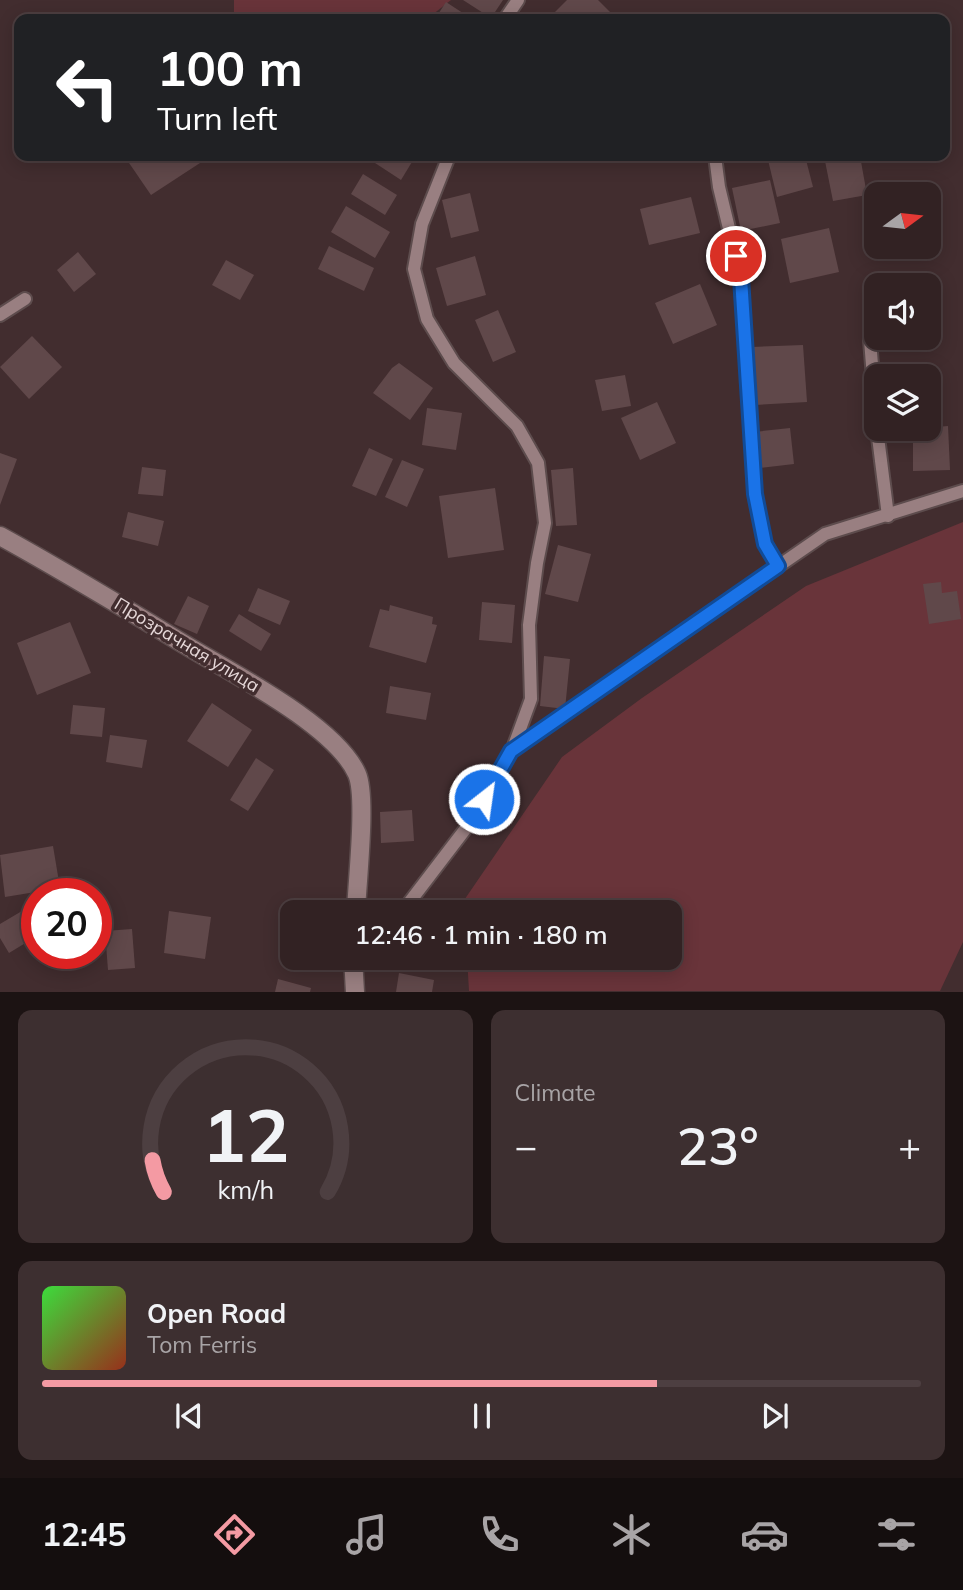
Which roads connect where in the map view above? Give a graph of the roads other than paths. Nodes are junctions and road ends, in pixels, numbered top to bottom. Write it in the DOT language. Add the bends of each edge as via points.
graph roads {
  1 [pos="447,161"];
  2 [pos="716,161"];
  3 [pos="25,299"];
  4 [pos="0,315"];
  5 [pos="879,441"];
  6 [pos="963,491"];
  7 [pos="888,516"];
  8 [pos="0,536"];
  9 [pos="778,566"];
  10 [pos="511,751"];
  11 [pos="357,900"];
  12 [pos="411,900"];
  13 [pos="354,970"];
  14 [pos="355,992"];
  1 -- 10 [label="lane" via="422,225 414,269 427,319 454,363 517,426 538,463 545,523 529,625 531,699"];
  2 -- 9 [label="lane" via="741,278 755,494 765,544"];
  3 -- 4 [label="lane"];
  5 -- 7 [label="lane"];
  6 -- 7 [label="lane"];
  7 -- 9 [label="lane" via="825,534"];
  8 -- 11 [label="street, Прозрачная улица" via="297,712 340,750 358,775"];
  9 -- 10 [label="lane"];
  10 -- 12 [label="lane" via="470,823"];
  13 -- 14 [label="street"];
}
